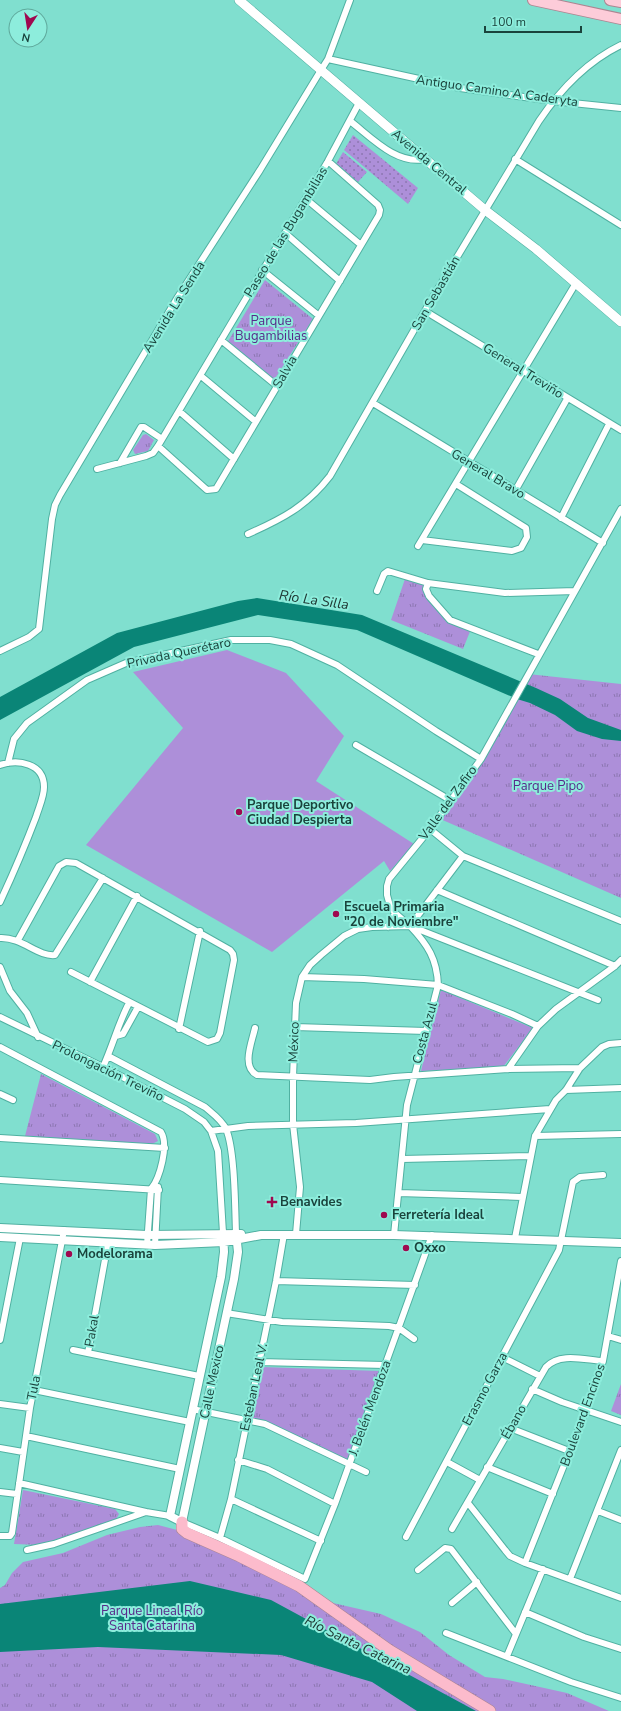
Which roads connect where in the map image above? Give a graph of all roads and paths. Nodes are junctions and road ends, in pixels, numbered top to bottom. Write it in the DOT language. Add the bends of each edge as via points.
graph roads {
  1 [pos="239,0"];
  2 [pos="350,0"];
  3 [pos="533,0"];
  4 [pos="621,19"];
  5 [pos="621,45"];
  6 [pos="328,59"];
  7 [pos="321,70"];
  8 [pos="553,101"];
  9 [pos="360,103"];
  10 [pos="621,108"];
  11 [pos="350,121"];
  12 [pos="425,159"];
  13 [pos="515,159"];
  14 [pos="328,161"];
  15 [pos="306,199"];
  16 [pos="485,210"];
  17 [pos="621,225"];
  18 [pos="285,233"];
  19 [pos="361,245"];
  20 [pos="262,270"];
  21 [pos="340,281"];
  22 [pos="576,283"];
  23 [pos="425,311"];
  24 [pos="318,315"];
  25 [pos="621,322"];
  26 [pos="221,340"];
  27 [pos="522,371"];
  28 [pos="201,376"];
  29 [pos="277,386"];
  30 [pos="567,399"];
  31 [pos="373,403"];
  32 [pos="179,411"];
  33 [pos="255,421"];
  34 [pos="609,424"];
  35 [pos="621,430"];
  36 [pos="162,439"];
  37 [pos="158,446"];
  38 [pos="234,459"];
  39 [pos="469,462"];
  40 [pos="120,463"];
  41 [pos="97,469"];
  42 [pos="456,484"];
  43 [pos="515,491"];
  44 [pos="621,509"];
  45 [pos="561,518"];
  46 [pos="248,534"];
  47 [pos="422,540"];
  48 [pos="603,543"];
  49 [pos="418,546"];
  50 [pos="428,583"];
  51 [pos="377,591"];
  52 [pos="575,591"];
  53 [pos="0,651"];
  54 [pos="538,654"];
  55 [pos="356,745"];
  56 [pos="481,758"];
  57 [pos="8,763"];
  58 [pos="0,765"];
  59 [pos="450,800"];
  60 [pos="430,829"];
  61 [pos="463,856"];
  62 [pos="103,878"];
  63 [pos="437,890"];
  64 [pos="137,896"];
  65 [pos="0,902"];
  66 [pos="395,914"];
  67 [pos="621,921"];
  68 [pos="410,926"];
  69 [pos="388,927"];
  70 [pos="200,931"];
  71 [pos="0,938"];
  72 [pos="18,940"];
  73 [pos="621,960"];
  74 [pos="615,966"];
  75 [pos="0,967"];
  76 [pos="71,972"];
  77 [pos="302,977"];
  78 [pos="90,982"];
  79 [pos="438,985"];
  80 [pos="580,993"];
  81 [pos="598,1000"];
  82 [pos="129,1003"];
  83 [pos="138,1007"];
  84 [pos="0,1017"];
  85 [pos="538,1026"];
  86 [pos="255,1028"];
  87 [pos="295,1028"];
  88 [pos="180,1029"];
  89 [pos="426,1031"];
  90 [pos="116,1036"];
  91 [pos="38,1037"];
  92 [pos="621,1043"];
  93 [pos="0,1046"];
  94 [pos="108,1056"];
  95 [pos="103,1067"];
  96 [pos="580,1068"];
  97 [pos="508,1069"];
  98 [pos="414,1075"];
  99 [pos="293,1077"];
  100 [pos="621,1088"];
  101 [pos="566,1090"];
  102 [pos="1,1095"];
  103 [pos="13,1100"];
  104 [pos="550,1109"];
  105 [pos="404,1120"];
  106 [pos="293,1124"];
  107 [pos="226,1128"];
  108 [pos="212,1131"];
  109 [pos="621,1134"];
  110 [pos="535,1136"];
  111 [pos="0,1138"];
  112 [pos="165,1148"];
  113 [pos="530,1156"];
  114 [pos="402,1159"];
  115 [pos="603,1175"];
  116 [pos="0,1180"];
  117 [pos="157,1182"];
  118 [pos="151,1189"];
  119 [pos="159,1190"];
  120 [pos="399,1193"];
  121 [pos="522,1197"];
  122 [pos="0,1228"];
  123 [pos="64,1230"];
  124 [pos="223,1233"];
  125 [pos="284,1234"];
  126 [pos="296,1234"];
  127 [pos="151,1235"];
  128 [pos="394,1235"];
  129 [pos="432,1235"];
  130 [pos="237,1237"];
  131 [pos="0,1238"];
  132 [pos="20,1238"];
  133 [pos="515,1238"];
  134 [pos="62,1240"];
  135 [pos="562,1240"];
  136 [pos="224,1242"];
  137 [pos="621,1243"];
  138 [pos="108,1244"];
  139 [pos="151,1245"];
  140 [pos="621,1261"];
  141 [pos="276,1281"];
  142 [pos="415,1285"];
  143 [pos="226,1313"];
  144 [pos="267,1321"];
  145 [pos="399,1328"];
  146 [pos="608,1336"];
  147 [pos="414,1339"];
  148 [pos="0,1340"];
  149 [pos="621,1340"];
  150 [pos="73,1350"];
  151 [pos="88,1353"];
  152 [pos="502,1357"];
  153 [pos="603,1361"];
  154 [pos="259,1362"];
  155 [pos="385,1365"];
  156 [pos="199,1376"];
  157 [pos="540,1376"];
  158 [pos="532,1389"];
  159 [pos="34,1390"];
  160 [pos="0,1404"];
  161 [pos="30,1408"];
  162 [pos="192,1409"];
  163 [pos="586,1410"];
  164 [pos="206,1411"];
  165 [pos="246,1419"];
  166 [pos="190,1422"];
  167 [pos="621,1422"];
  168 [pos="510,1428"];
  169 [pos="26,1436"];
  170 [pos="0,1448"];
  171 [pos="621,1450"];
  172 [pos="569,1451"];
  173 [pos="23,1452"];
  174 [pos="238,1460"];
  175 [pos="447,1462"];
  176 [pos="349,1465"];
  177 [pos="487,1467"];
  178 [pos="618,1468"];
  179 [pos="180,1469"];
  180 [pos="366,1472"];
  181 [pos="480,1480"];
  182 [pos="19,1483"];
  183 [pos="0,1492"];
  184 [pos="17,1494"];
  185 [pos="553,1494"];
  186 [pos="231,1499"];
  187 [pos="468,1503"];
  188 [pos="335,1504"];
  189 [pos="598,1511"];
  190 [pos="146,1512"];
  191 [pos="170,1516"];
  192 [pos="621,1520"];
  193 [pos="182,1522"];
  194 [pos="452,1529"];
  195 [pos="0,1536"];
  196 [pos="406,1537"];
  197 [pos="220,1538"];
  198 [pos="321,1541"];
  199 [pos="27,1550"];
  200 [pos="525,1563"];
  201 [pos="543,1569"];
  202 [pos="418,1570"];
  203 [pos="570,1579"];
  204 [pos="476,1582"];
  205 [pos="302,1583"];
  206 [pos="621,1598"];
  207 [pos="452,1603"];
  208 [pos="525,1612"];
  209 [pos="446,1632"];
  210 [pos="516,1634"];
  211 [pos="621,1649"];
  212 [pos="508,1656"];
  213 [pos="621,1698"];
  214 [pos="490,1711"];
  1 -- 7 [label="main road, Avenida Central"];
  2 -- 6 [label="street, Avenida La Senda"];
  3 -- 4 [label="main road"];
  5 -- 8 [label="street, San Sebastián" via="573,79"];
  6 -- 7 [label="street, Avenida La Senda"];
  6 -- 8 [label="street, Antiguo Camino A Caderyta" via="434,83"];
  7 -- 9 [label="main road, Avenida Central"];
  7 -- 53 [label="street, Avenida La Senda" via="173,306 60,495 52,519 39,628 29,638"];
  8 -- 10 [label="street, Antiguo Camino A Caderyta"];
  8 -- 13 [label="street, San Sebastián"];
  9 -- 11 [label="street, Paseo de las Bugambilias"];
  9 -- 12 [label="main road, Avenida Central"];
  11 -- 12 [label="street" via="397,156 409,160"];
  11 -- 14 [label="street, Paseo de las Bugambilias"];
  12 -- 16 [label="main road, Avenida Central"];
  13 -- 16 [label="street, San Sebastián"];
  13 -- 17 [label="street"];
  14 -- 15 [label="street, Paseo de las Bugambilias"];
  14 -- 19 [label="street, Salvia" via="378,205 380,210"];
  15 -- 18 [label="street, Paseo de las Bugambilias"];
  15 -- 19 [label="street"];
  16 -- 22 [label="main road, Avenida Central"];
  16 -- 23 [label="street, San Sebastián"];
  18 -- 20 [label="street, Paseo de las Bugambilias"];
  18 -- 21 [label="street"];
  19 -- 21 [label="street, Salvia"];
  20 -- 24 [label="street"];
  20 -- 26 [label="street, Paseo de las Bugambilias"];
  21 -- 24 [label="street, Salvia"];
  22 -- 25 [label="main road, Avenida Central"];
  22 -- 27 [label="street"];
  23 -- 27 [label="street, General Treviño"];
  23 -- 31 [label="street, San Sebastián"];
  24 -- 29 [label="street, Salvia"];
  26 -- 28 [label="street, Paseo de las Bugambilias"];
  26 -- 29 [label="street"];
  27 -- 30 [label="street, General Treviño"];
  27 -- 39 [label="street"];
  28 -- 32 [label="street, Paseo de las Bugambilias"];
  28 -- 33 [label="street"];
  29 -- 33 [label="street, Salvia"];
  30 -- 34 [label="street, General Treviño"];
  30 -- 43 [label="street"];
  31 -- 39 [label="street, General Bravo"];
  31 -- 46 [label="street, San Sebastián" via="339,463 320,489 285,517"];
  32 -- 36 [label="street, Paseo de las Bugambilias"];
  32 -- 38 [label="street"];
  33 -- 38 [label="street, Salvia"];
  34 -- 35 [label="street, General Treviño"];
  34 -- 45 [label="street"];
  36 -- 37 [label="street, Paseo de las Bugambilias"];
  36 -- 40 [label="street" via="141,426"];
  37 -- 38 [label="street, Salvia" via="211,491 216,489"];
  37 -- 40 [label="street, Paseo de las Bugambilias" via="146,456"];
  39 -- 42 [label="street"];
  39 -- 43 [label="street, General Bravo"];
  40 -- 41 [label="street, Paseo de las Bugambilias"];
  42 -- 47 [label="street"];
  42 -- 47 [label="street" via="526,528 527,537 521,548 512,550"];
  43 -- 45 [label="street, General Bravo"];
  44 -- 48 [label="street, Valle del Zafiro"];
  45 -- 48 [label="street, General Bravo"];
  47 -- 49 [label="street"];
  48 -- 52 [label="street, Valle del Zafiro"];
  50 -- 51 [label="street" via="388,571 384,574"];
  50 -- 52 [label="street" via="504,593"];
  50 -- 54 [label="street" via="426,589 429,596 450,620"];
  52 -- 54 [label="street, Valle del Zafiro"];
  54 -- 56 [label="street, Valle del Zafiro"];
  55 -- 59 [label="street"];
  56 -- 57 [label="street, Privada Querétaro" via="337,665 291,644 270,640 231,640 126,663 87,680 27,723 14,739"];
  56 -- 59 [label="street, Valle del Zafiro"];
  57 -- 58 [label="street"];
  57 -- 65 [label="street" via="24,763 36,767 41,774 44,788 29,836"];
  59 -- 60 [label="street, Valle del Zafiro"];
  60 -- 61 [label="street"];
  60 -- 66 [label="street, Valle del Zafiro" via="389,879 387,895"];
  61 -- 63 [label="street"];
  61 -- 67 [label="street"];
  62 -- 64 [label="street"];
  62 -- 72 [label="street" via="55,955 47,955"];
  62 -- 72 [label="street" via="76,863 66,862 59,866"];
  63 -- 68 [label="street"];
  63 -- 74 [label="street"];
  64 -- 70 [label="street"];
  64 -- 78 [label="street"];
  66 -- 68 [label="street, Valle del Zafiro"];
  66 -- 69 [label="street"];
  68 -- 69 [label="street, México"];
  68 -- 79 [label="street, Costa Azul" via="432,955 437,968"];
  68 -- 80 [label="street"];
  69 -- 77 [label="street, México" via="372,926 344,936 310,965"];
  70 -- 88 [label="street"];
  70 -- 88 [label="street" via="233,954 220,1033 213,1042 203,1041"];
  71 -- 72 [label="street"];
  73 -- 74 [label="street"];
  74 -- 80 [label="street"];
  75 -- 91 [label="street" via="10,991 27,1012"];
  76 -- 78 [label="street"];
  77 -- 79 [label="street"];
  77 -- 87 [label="street, México" via="296,1003"];
  78 -- 82 [label="street"];
  79 -- 85 [label="street"];
  79 -- 89 [label="street, Costa Azul"];
  80 -- 81 [label="street"];
  80 -- 85 [label="street"];
  82 -- 83 [label="street"];
  82 -- 90 [label="street" via="116,1030"];
  83 -- 88 [label="street"];
  83 -- 90 [label="street" via="123,1034"];
  84 -- 91 [label="street, Prolongación Treviño"];
  85 -- 97 [label="street"];
  86 -- 99 [label="street" via="249,1068 257,1075"];
  87 -- 89 [label="street"];
  87 -- 99 [label="street, México"];
  89 -- 98 [label="street, Costa Azul"];
  90 -- 94 [label="street"];
  91 -- 95 [label="street, Prolongación Treviño"];
  92 -- 96 [label="street" via="602,1047"];
  93 -- 112 [label="street" via="157,1129 165,1140"];
  94 -- 95 [label="street"];
  94 -- 107 [label="street, Prolongación Treviño" via="205,1107"];
  95 -- 108 [label="street, Prolongación Treviño" via="185,1109"];
  96 -- 97 [label="street"];
  96 -- 101 [label="street"];
  97 -- 98 [label="street"];
  98 -- 99 [label="street" via="370,1080"];
  98 -- 105 [label="street, Costa Azul"];
  99 -- 106 [label="street, México"];
  100 -- 101 [label="street"];
  101 -- 104 [label="street"];
  102 -- 103 [label="street"];
  104 -- 105 [label="street"];
  104 -- 110 [label="street"];
  105 -- 106 [label="street"];
  105 -- 114 [label="street, Costa Azul"];
  106 -- 107 [label="street"];
  106 -- 126 [label="street, México" via="300,1187"];
  107 -- 108 [label="street"];
  107 -- 130 [label="street, Prolongación Treviño" via="231,1150"];
  108 -- 124 [label="street" via="218,1151"];
  109 -- 110 [label="street"];
  110 -- 113 [label="street"];
  111 -- 112 [label="street"];
  112 -- 117 [label="street"];
  113 -- 114 [label="street"];
  113 -- 121 [label="street"];
  114 -- 120 [label="street, Costa Azul"];
  115 -- 135 [label="street, Erasmo Garza" via="580,1177 573,1182"];
  116 -- 118 [label="street"];
  117 -- 118 [label="street"];
  117 -- 119 [label="street"];
  118 -- 119 [label="street"];
  118 -- 127 [label="street"];
  119 -- 127 [label="street"];
  120 -- 121 [label="street"];
  120 -- 128 [label="street, Costa Azul"];
  121 -- 133 [label="street"];
  122 -- 123 [label="street"];
  123 -- 127 [label="street"];
  123 -- 134 [label="street, Tula"];
  124 -- 127 [label="street"];
  124 -- 130 [label="street"];
  124 -- 136 [label="street, Calle Mexico"];
  125 -- 126 [label="street"];
  125 -- 130 [label="street"];
  125 -- 141 [label="street, Esteban Leal V."];
  126 -- 128 [label="street"];
  127 -- 139 [label="street"];
  128 -- 129 [label="street"];
  129 -- 133 [label="street"];
  129 -- 142 [label="street, J. Belén Mendoza"];
  130 -- 136 [label="street"];
  130 -- 143 [label="street, Calle Mexico" via="236,1263"];
  131 -- 132 [label="street"];
  132 -- 134 [label="street"];
  132 -- 148 [label="street"];
  133 -- 135 [label="street"];
  134 -- 138 [label="street"];
  134 -- 159 [label="street, Tula"];
  135 -- 137 [label="street"];
  135 -- 152 [label="street, Erasmo Garza"];
  136 -- 139 [label="street"];
  136 -- 156 [label="street, Calle Mexico" via="224,1263"];
  138 -- 139 [label="street"];
  138 -- 151 [label="street, Pakal"];
  140 -- 146 [label="street, Boulevard Encinos"];
  141 -- 142 [label="street"];
  141 -- 144 [label="street, Esteban Leal V."];
  142 -- 145 [label="street, J. Belén Mendoza"];
  143 -- 144 [label="street"];
  143 -- 164 [label="street, Calle Mexico"];
  144 -- 145 [label="street"];
  144 -- 154 [label="street, Esteban Leal V."];
  145 -- 147 [label="street"];
  145 -- 155 [label="street, J. Belén Mendoza"];
  146 -- 149 [label="street"];
  146 -- 153 [label="street, Boulevard Encinos"];
  150 -- 151 [label="street"];
  151 -- 156 [label="street, Pakal"];
  152 -- 157 [label="street"];
  152 -- 175 [label="street, Erasmo Garza"];
  153 -- 157 [label="street, Ébano" via="556,1359 550,1362"];
  153 -- 163 [label="street, Boulevard Encinos"];
  154 -- 155 [label="street"];
  154 -- 165 [label="street, Esteban Leal V."];
  155 -- 176 [label="street, J. Belén Mendoza"];
  156 -- 162 [label="street, Calle Mexico"];
  157 -- 158 [label="street, Ébano"];
  158 -- 163 [label="street"];
  158 -- 168 [label="street, Ébano"];
  159 -- 161 [label="street, Tula"];
  159 -- 166 [label="street"];
  160 -- 161 [label="street"];
  161 -- 169 [label="street, Tula"];
  162 -- 164 [label="street"];
  162 -- 166 [label="street, Calle Mexico"];
  163 -- 167 [label="street"];
  163 -- 172 [label="street, Boulevard Encinos"];
  164 -- 165 [label="street"];
  164 -- 193 [label="street, Calle Mexico"];
  165 -- 174 [label="street, Esteban Leal V."];
  165 -- 176 [label="street" via="281,1431"];
  166 -- 179 [label="street, Calle Mexico"];
  168 -- 172 [label="street"];
  168 -- 177 [label="street, Ébano"];
  169 -- 173 [label="street, Tula"];
  169 -- 179 [label="street"];
  170 -- 173 [label="street"];
  171 -- 178 [label="street"];
  172 -- 185 [label="street, Boulevard Encinos"];
  173 -- 182 [label="street, Tula"];
  174 -- 186 [label="street, Esteban Leal V."];
  174 -- 188 [label="street" via="267,1469"];
  175 -- 181 [label="street"];
  175 -- 196 [label="street, Erasmo Garza"];
  176 -- 180 [label="street"];
  176 -- 188 [label="street, J. Belén Mendoza"];
  177 -- 181 [label="street, Ébano"];
  177 -- 185 [label="street"];
  178 -- 189 [label="street"];
  179 -- 191 [label="street, Calle Mexico"];
  181 -- 187 [label="street, Ébano"];
  182 -- 184 [label="street, Tula"];
  182 -- 190 [label="street"];
  183 -- 184 [label="street"];
  184 -- 195 [label="street, Tula" via="10,1536"];
  185 -- 200 [label="street, Boulevard Encinos"];
  186 -- 197 [label="street, Esteban Leal V."];
  186 -- 198 [label="street"];
  187 -- 194 [label="street, Ébano"];
  187 -- 200 [label="street" via="504,1550"];
  188 -- 198 [label="street, J. Belén Mendoza"];
  189 -- 192 [label="street"];
  189 -- 203 [label="street"];
  190 -- 191 [label="street"];
  190 -- 199 [label="street" via="54,1544"];
  191 -- 193 [label="street"];
  193 -- 197 [label="street"];
  193 -- 205 [label="highway" via="182,1529 188,1534"];
  197 -- 205 [label="street"];
  198 -- 205 [label="street, J. Belén Mendoza"];
  200 -- 201 [label="street"];
  201 -- 203 [label="street"];
  201 -- 208 [label="street"];
  202 -- 204 [label="street" via="448,1548"];
  203 -- 206 [label="street"];
  204 -- 207 [label="street"];
  204 -- 210 [label="street"];
  205 -- 214 [label="highway" via="389,1650"];
  208 -- 210 [label="street"];
  208 -- 211 [label="street" via="584,1637"];
  209 -- 212 [label="street"];
  210 -- 212 [label="street"];
  212 -- 213 [label="street" via="571,1682"];
}
